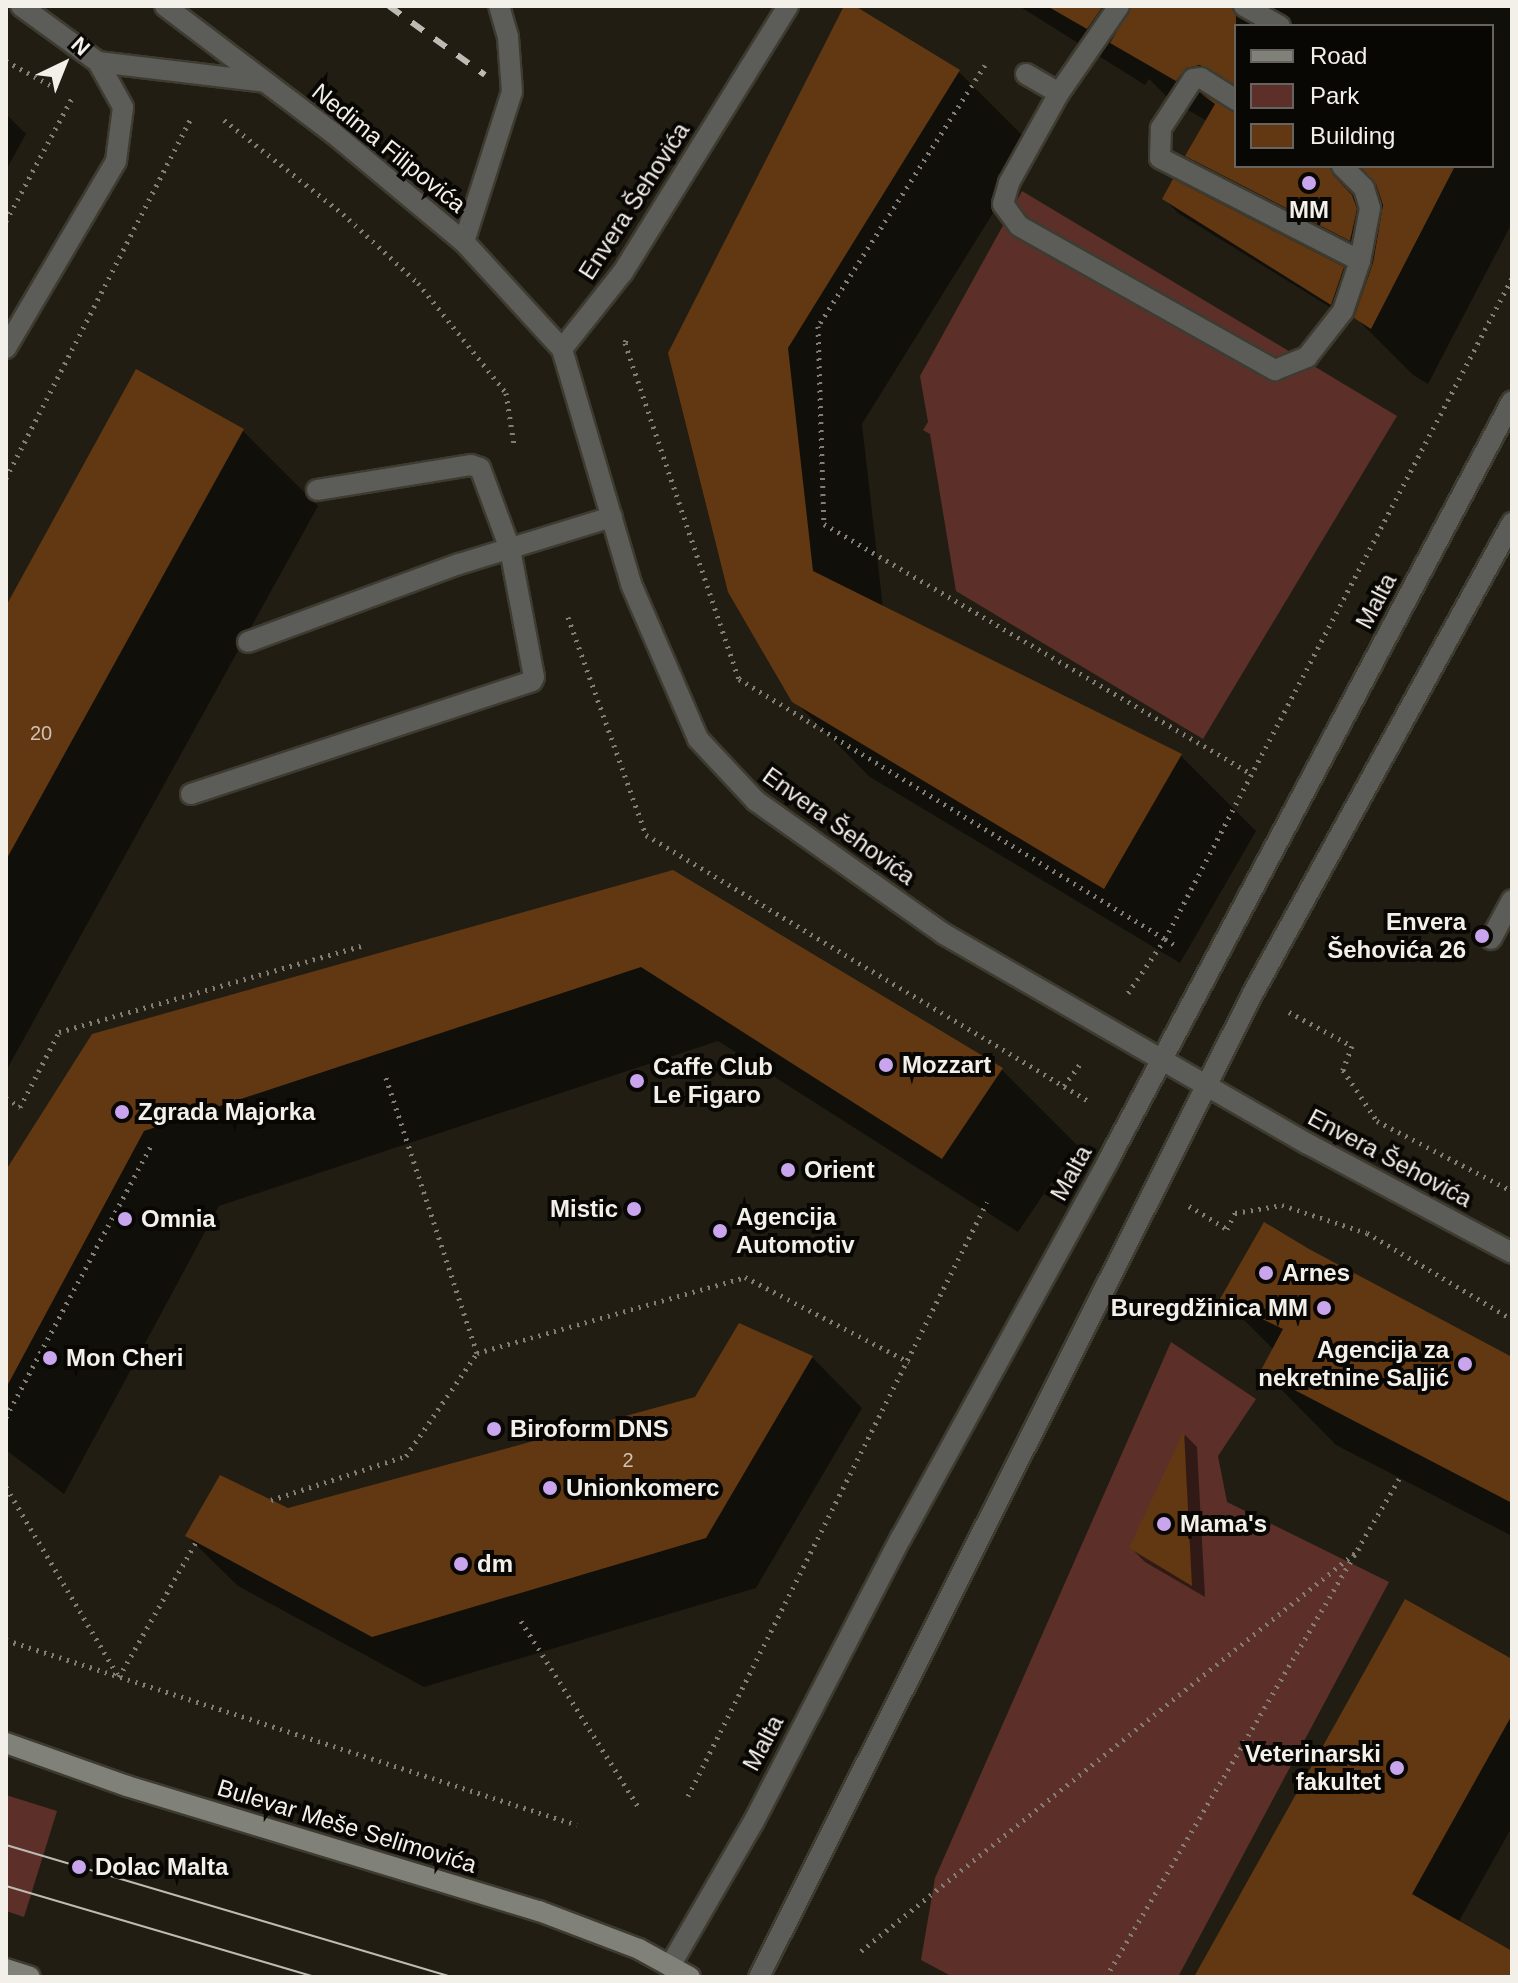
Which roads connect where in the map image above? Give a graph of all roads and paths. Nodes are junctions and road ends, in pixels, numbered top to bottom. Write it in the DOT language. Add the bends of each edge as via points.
graph roads {
  1 [pos="21,6"];
  2 [pos="165,6"];
  3 [pos="499,6"];
  4 [pos="788,6"];
  5 [pos="1119,6"];
  6 [pos="1244,6"];
  7 [pos="1276,24"];
  8 [pos="992,54"];
  9 [pos="6,61"];
  10 [pos="98,62"];
  11 [pos="1026,74"];
  12 [pos="265,82"];
  13 [pos="1059,93"];
  14 [pos="1234,99"];
  15 [pos="193,115"];
  16 [pos="1344,168"];
  17 [pos="6,221"];
  18 [pos="464,242"];
  19 [pos="1360,261"];
  20 [pos="1512,278"];
  21 [pos="633,330"];
  22 [pos="6,348"];
  23 [pos="562,349"];
  24 [pos="1512,401"];
  25 [pos="6,478"];
  26 [pos="317,490"];
  27 [pos="612,517"];
  28 [pos="1512,523"];
  29 [pos="510,549"];
  30 [pos="248,642"];
  31 [pos="1251,774"];
  32 [pos="191,794"];
  33 [pos="1512,900"];
  34 [pos="1491,939"];
  35 [pos="361,946"];
  36 [pos="1253,993"];
  37 [pos="1161,1060"];
  38 [pos="385,1075"];
  39 [pos="1206,1086"];
  40 [pos="6,1098"];
  41 [pos="151,1145"];
  42 [pos="1156,1187"];
  43 [pos="1512,1191"];
  44 [pos="987,1202"];
  45 [pos="1512,1253"];
  46 [pos="1512,1319"];
  47 [pos="477,1353"];
  48 [pos="909,1362"];
  49 [pos="6,1417"];
  50 [pos="1399,1479"];
  51 [pos="6,1487"];
  52 [pos="271,1500"];
  53 [pos="196,1542"];
  54 [pos="1360,1549"];
  55 [pos="521,1621"];
  56 [pos="6,1640"];
  57 [pos="119,1677"];
  58 [pos="6,1743"];
  59 [pos="688,1796"];
  60 [pos="639,1808"];
  61 [pos="577,1825"];
  62 [pos="861,1951"];
  63 [pos="6,1969"];
  64 [pos="667,1972"];
  65 [pos="30,1977"];
  66 [pos="690,1977"];
  67 [pos="759,1977"];
  68 [pos="1106,1977"];
  1 -- 10 [label="street"];
  2 -- 12 [label="street, Nedima Filipovića"];
  3 -- 18 [label="street" via="508,37 512,92"];
  4 -- 23 [label="street, Envera Šehovića" via="623,272"];
  5 -- 13 [label="street"];
  6 -- 7 [label="street"];
  8 -- 31 [label="path" via="818,326 824,524"];
  9 -- 17 [label="path" via="72,97"];
  10 -- 12 [label="street"];
  10 -- 22 [label="street" via="123,107 116,161"];
  11 -- 13 [label="street"];
  12 -- 18 [label="street, Nedima Filipovića"];
  13 -- 19 [label="street" via="1009,183 1003,204 1009,217 1046,245 1275,370 1307,357 1334,323"];
  14 -- 19 [label="street" via="1201,78 1193,79 1161,128 1160,158"];
  15 -- 25 [label="path"];
  16 -- 19 [label="street" via="1364,188 1370,208"];
  18 -- 23 [label="street, Nedima Filipovića"];
  20 -- 31 [label="path"];
  21 -- 31 [label="path" via="625,343 739,679 1165,939"];
  23 -- 27 [label="street, Envera Šehovića"];
  24 -- 37 [label="street, Malta"];
  26 -- 29 [label="street" via="471,465 484,474"];
  27 -- 29 [label="street"];
  27 -- 37 [label="street, Envera Šehovića" via="631,584 698,739 756,801 944,934"];
  28 -- 36 [label="street"];
  29 -- 30 [label="street"];
  29 -- 32 [label="street" via="532,681"];
  33 -- 34 [label="street"];
  35 -- 40 [label="path" via="59,1032 20,1107"];
  36 -- 39 [label="street"];
  36 -- 43 [label="path" via="1352,1046 1343,1070 1377,1121"];
  37 -- 39 [label="street, Envera Šehovića"];
  37 -- 64 [label="street, Malta" via="753,1823"];
  38 -- 47 [label="path"];
  39 -- 42 [label="street"];
  39 -- 45 [label="street, Envera Šehovića"];
  41 -- 49 [label="path"];
  42 -- 46 [label="path" via="1227,1229 1235,1213 1282,1205 1367,1233"];
  42 -- 67 [label="street"];
  44 -- 48 [label="path"];
  47 -- 48 [label="path" via="745,1277"];
  47 -- 52 [label="path" via="406,1456"];
  48 -- 59 [label="path"];
  50 -- 54 [label="path"];
  51 -- 57 [label="path"];
  53 -- 57 [label="path"];
  54 -- 62 [label="path"];
  54 -- 68 [label="path"];
  55 -- 60 [label="path"];
  56 -- 57 [label="path"];
  57 -- 61 [label="path"];
  58 -- 64 [label="main road, Bulevar Meše Selimovića" via="127,1786 539,1911 604,1934"];
  63 -- 65 [label="main road"];
  64 -- 66 [label="main road, Bulevar Meše Selimovića"];
}
